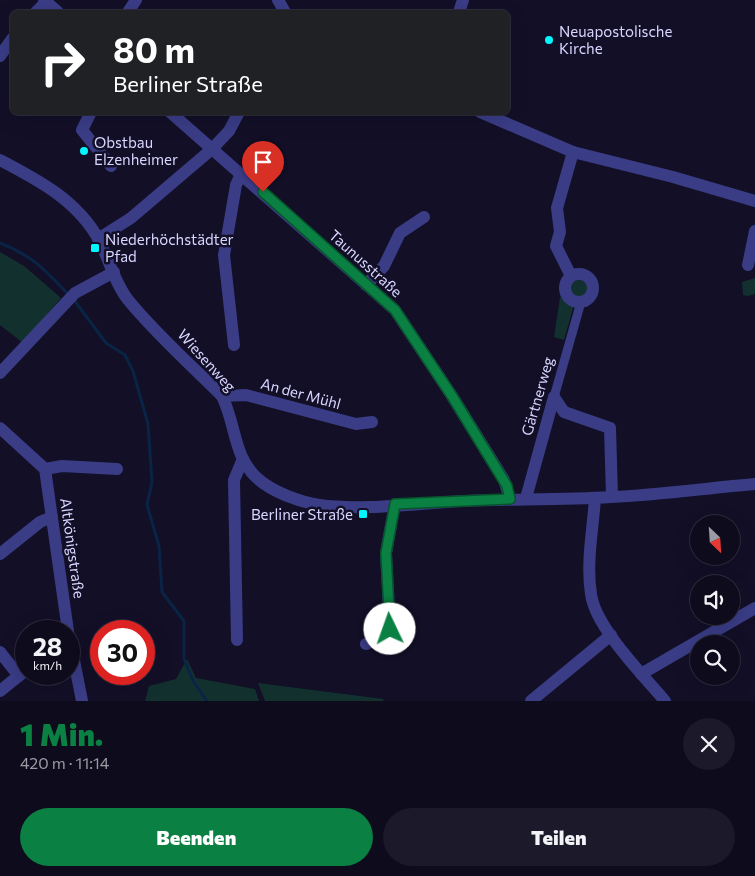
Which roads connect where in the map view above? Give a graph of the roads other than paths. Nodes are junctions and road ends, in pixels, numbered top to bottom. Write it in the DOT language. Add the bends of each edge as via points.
graph roads {
  1 [pos="136,0"];
  2 [pos="45,1"];
  3 [pos="127,8"];
  4 [pos="56,10"];
  5 [pos="10,42"];
  6 [pos="0,56"];
  7 [pos="90,115"];
  8 [pos="173,115"];
  9 [pos="237,115"];
  10 [pos="487,115"];
  11 [pos="212,149"];
  12 [pos="573,152"];
  13 [pos="0,160"];
  14 [pos="111,166"];
  15 [pos="241,174"];
  16 [pos="755,201"];
  17 [pos="424,217"];
  18 [pos="755,231"];
  19 [pos="98,239"];
  20 [pos="748,264"];
  21 [pos="114,272"];
  22 [pos="571,276"];
  23 [pos="366,285"];
  24 [pos="581,302"];
  25 [pos="234,345"];
  26 [pos="0,373"];
  27 [pos="222,396"];
  28 [pos="554,397"];
  29 [pos="372,422"];
  30 [pos="0,428"];
  31 [pos="242,461"];
  32 [pos="45,469"];
  33 [pos="117,469"];
  34 [pos="755,484"];
  35 [pos="612,497"];
  36 [pos="526,498"];
  37 [pos="595,498"];
  38 [pos="510,499"];
  39 [pos="395,504"];
  40 [pos="52,517"];
  41 [pos="0,554"];
  42 [pos="755,608"];
  43 [pos="66,620"];
  44 [pos="611,636"];
  45 [pos="237,640"];
  46 [pos="366,644"];
  47 [pos="0,652"];
  48 [pos="15,666"];
  49 [pos="641,674"];
  50 [pos="15,679"];
  51 [pos="79,685"];
  52 [pos="0,691"];
  53 [pos="82,701"];
  54 [pos="531,701"];
  55 [pos="665,701"];
  1 -- 3 [label="street"];
  2 -- 4 [label="street"];
  5 -- 6 [label="street"];
  7 -- 14 [label="street" via="82,130"];
  8 -- 11 [label="street, Taunusstraße"];
  9 -- 11 [label="street" via="229,131"];
  10 -- 12 [label="street"];
  11 -- 15 [label="street, Taunusstraße"];
  11 -- 19 [label="street" via="131,218"];
  12 -- 16 [label="street"];
  12 -- 22 [label="street" via="557,208 560,232 556,246"];
  13 -- 19 [label="street, Wiesenweg" via="44,183 67,201"];
  15 -- 23 [label="street, Taunusstraße"];
  15 -- 25 [label="street" via="236,185 224,255"];
  17 -- 23 [label="street" via="396,238 384,266"];
  18 -- 20 [label="street"];
  19 -- 21 [label="street, Wiesenweg"];
  21 -- 26 [label="street" via="75,293"];
  21 -- 27 [label="street, Wiesenweg" via="129,300"];
  22 -- 24 [label="street" via="565,292 569,299"];
  22 -- 24 [label="street" via="583,274 592,282 592,295"];
  23 -- 38 [label="street, Taunusstraße" via="395,310 504,480"];
  24 -- 28 [label="street, Gärtnerweg"];
  27 -- 29 [label="street, An der Mühl" via="246,395 356,424"];
  27 -- 31 [label="street, Wiesenweg" via="230,413"];
  28 -- 35 [label="street" via="564,412 610,428"];
  28 -- 36 [label="street, Gärtnerweg"];
  30 -- 32 [label="street"];
  31 -- 39 [label="street" via="257,479 304,501 342,506"];
  31 -- 45 [label="street" via="234,480"];
  32 -- 33 [label="street" via="62,466"];
  32 -- 40 [label="street, Altkönigstraße"];
  34 -- 35 [label="street"];
  35 -- 37 [label="street"];
  36 -- 37 [label="street"];
  36 -- 38 [label="street"];
  37 -- 44 [label="street" via="591,596"];
  38 -- 39 [label="street"];
  39 -- 46 [label="street" via="386,553 390,629 384,636"];
  40 -- 41 [label="street" via="40,522"];
  40 -- 43 [label="street, Altkönigstraße"];
  42 -- 49 [label="street"];
  44 -- 49 [label="street"];
  44 -- 54 [label="street"];
  47 -- 48 [label="street"];
  49 -- 55 [label="street"];
  50 -- 52 [label="street"];
  51 -- 53 [label="street"];
}
